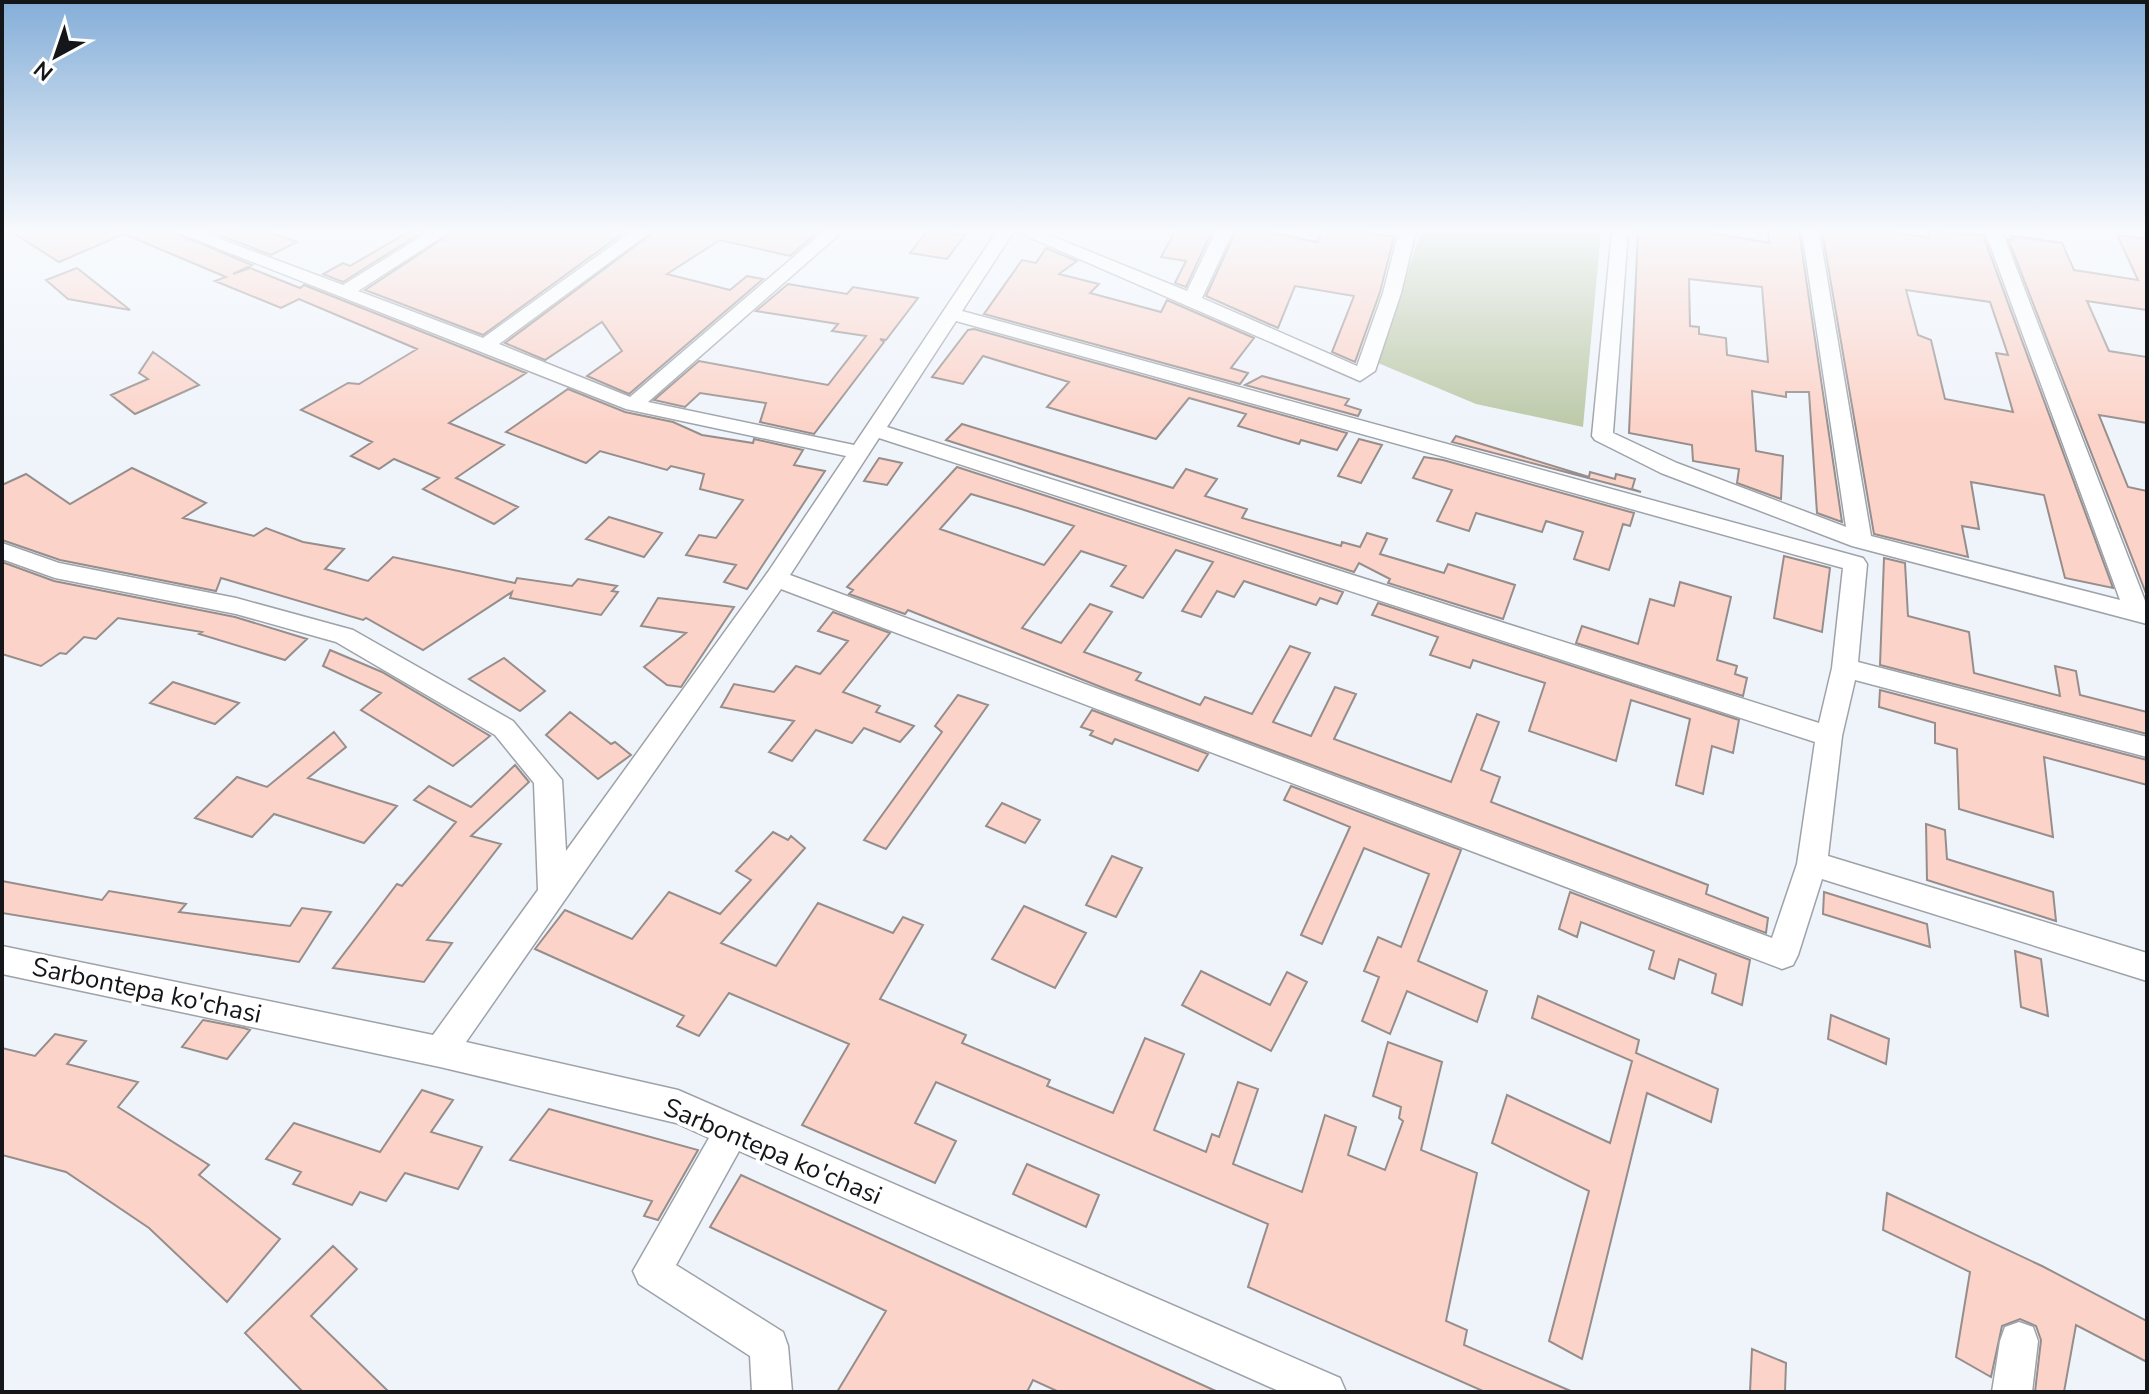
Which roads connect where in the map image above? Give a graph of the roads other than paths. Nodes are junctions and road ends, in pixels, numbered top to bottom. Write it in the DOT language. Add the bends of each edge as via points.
graph roads {
  1 [pos="355,296"];
  2 [pos="553,296"];
  3 [pos="759,296"];
  4 [pos="964,296"];
  5 [pos="1182,296"];
  6 [pos="1194,296"];
  7 [pos="1391,296"];
  8 [pos="1614,296"];
  9 [pos="1820,296"];
  10 [pos="2018,296"];
  11 [pos="1192,300"];
  12 [pos="953,314"];
  13 [pos="485,345"];
  14 [pos="633,405"];
  15 [pos="875,430"];
  16 [pos="858,452"];
  17 [pos="1860,541"];
  18 [pos="2,551"];
  19 [pos="776,578"];
  20 [pos="2142,614"];
  21 [pos="1845,668"];
  22 [pos="1829,736"];
  23 [pos="2147,747"];
  24 [pos="1812,864"];
  25 [pos="553,893"];
  26 [pos="2,960"];
  27 [pos="2147,967"];
  28 [pos="440,1052"];
  29 [pos="732,1131"];
  30 [pos="2019,1341"];
  31 [pos="772,1392"];
  32 [pos="1326,1392"];
  33 [pos="2012,1392"];
  1 -- 13 [label="street"];
  2 -- 13 [label="street"];
  3 -- 14 [label="street"];
  4 -- 12 [label="street"];
  5 -- 11 [label="street"];
  6 -- 11 [label="street"];
  7 -- 11 [label="street" via="1360,375"];
  8 -- 17 [label="street" via="1602,436 1669,468"];
  9 -- 17 [label="street"];
  10 -- 20 [label="street"];
  12 -- 15 [label="street"];
  12 -- 21 [label="street" via="1855,564"];
  13 -- 14 [label="street"];
  14 -- 16 [label="street"];
  15 -- 16 [label="street"];
  15 -- 22 [label="street"];
  16 -- 19 [label="street"];
  17 -- 20 [label="street"];
  18 -- 25 [label="street" via="55,570 236,606 344,636 504,728 548,780"];
  19 -- 24 [label="street" via="1782,955"];
  19 -- 25 [label="street"];
  21 -- 22 [label="street"];
  21 -- 23 [label="street"];
  22 -- 24 [label="street"];
  24 -- 27 [label="street"];
  25 -- 28 [label="street"];
  26 -- 28 [label="street, Sarbontepa ko'chasi"];
  28 -- 29 [label="street, Sarbontepa ko'chasi" via="678,1107"];
  29 -- 31 [label="street" via="652,1271 769,1346"];
  29 -- 32 [label="street, Sarbontepa ko'chasi"];
  30 -- 33 [label="street"];
}
